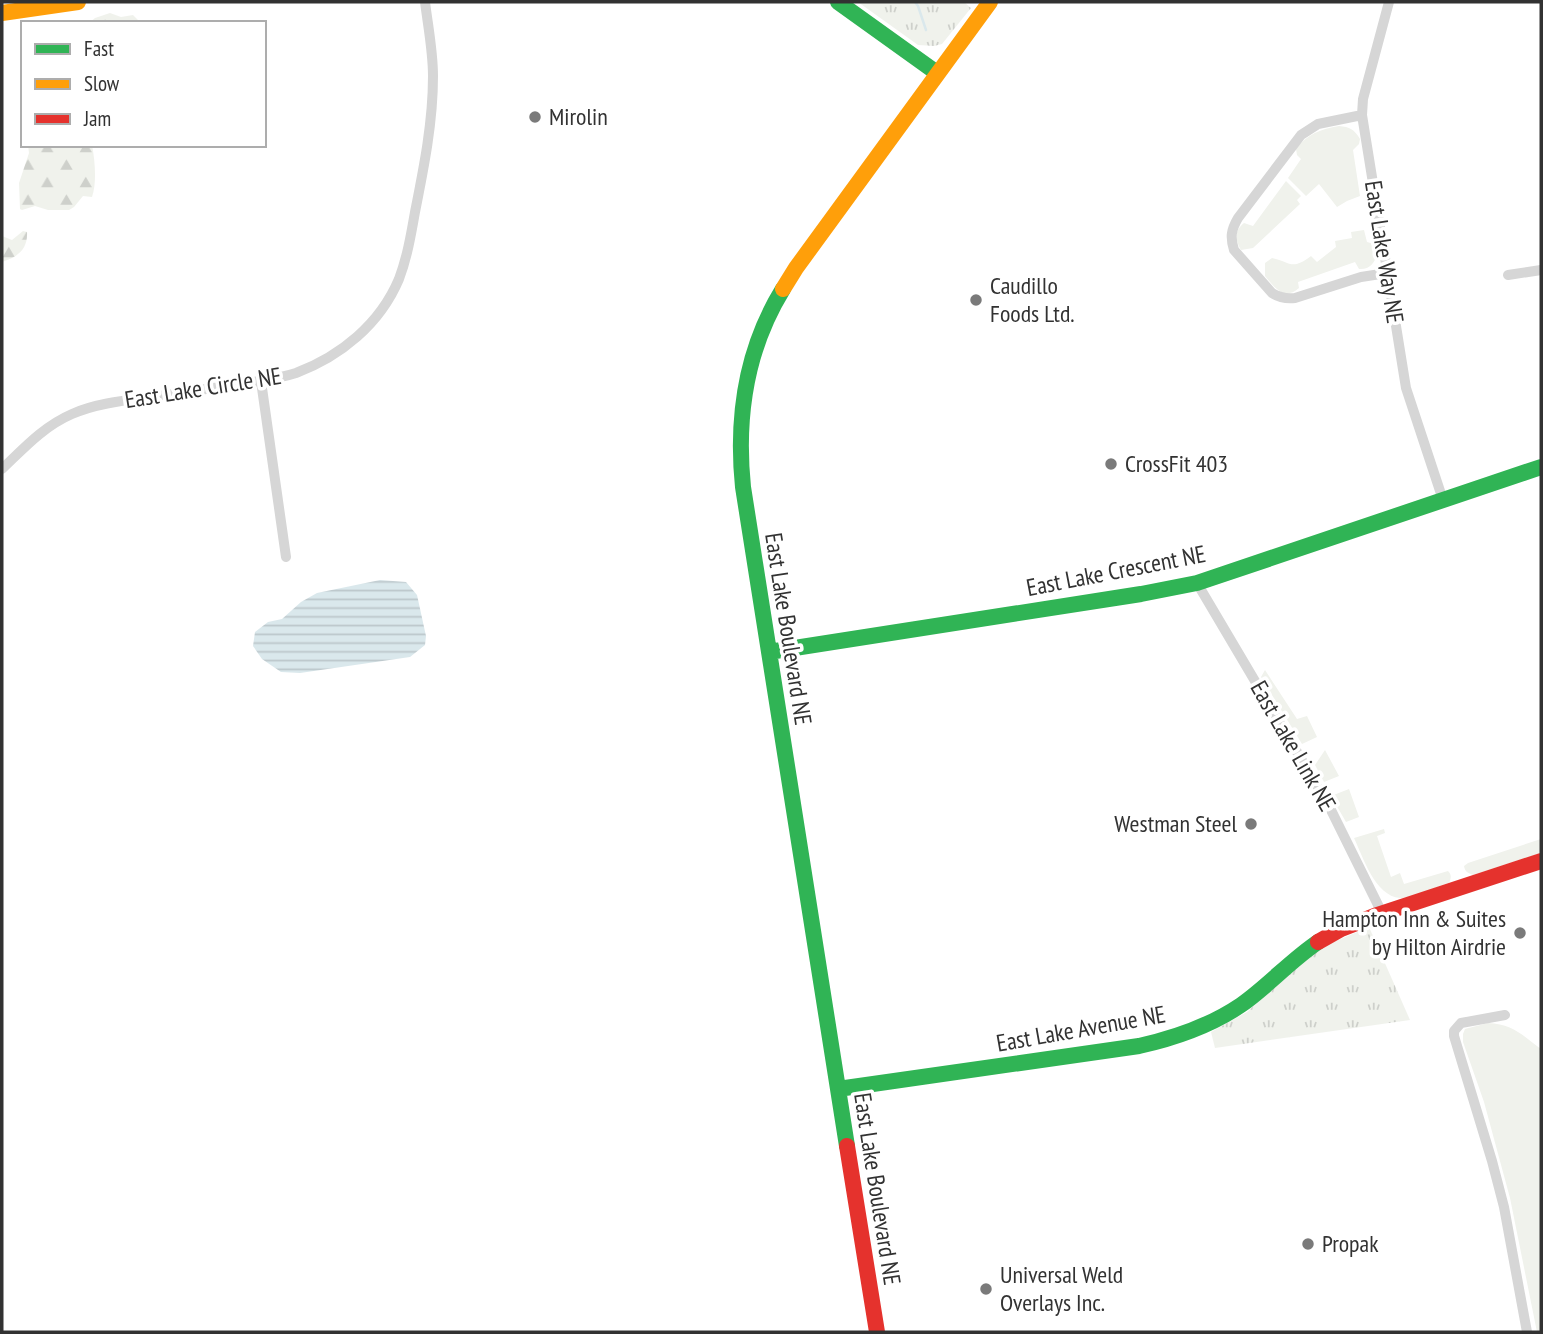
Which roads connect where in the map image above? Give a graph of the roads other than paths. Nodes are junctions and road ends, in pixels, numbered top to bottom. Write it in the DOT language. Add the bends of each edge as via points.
graph roads {
  1 [pos="78,2"];
  2 [pos="425,2"];
  3 [pos="838,2"];
  4 [pos="990,2"];
  5 [pos="1389,2"];
  6 [pos="2,13"];
  7 [pos="937,73"];
  8 [pos="1362,115"];
  9 [pos="1541,270"];
  10 [pos="1387,273"];
  11 [pos="1508,275"];
  12 [pos="261,381"];
  13 [pos="1541,467"];
  14 [pos="2,469"];
  15 [pos="1443,500"];
  16 [pos="286,557"];
  17 [pos="1197,583"];
  18 [pos="769,652"];
  19 [pos="1541,861"];
  20 [pos="1382,913"];
  21 [pos="1505,1015"];
  22 [pos="838,1089"];
  23 [pos="877,1332"];
  24 [pos="1527,1332"];
  1 -- 6 [label="street"];
  2 -- 12 [label="street, East Lake Circle NE" via="433,74 430,131 398,282 351,343 294,373"];
  3 -- 7 [label="street"];
  4 -- 7 [label="street, East Lake Boulevard NE"];
  5 -- 8 [label="street, East Lake Way NE"];
  7 -- 18 [label="street, East Lake Boulevard NE" via="796,268 773,305 753,355 742,413 741,473"];
  8 -- 10 [label="street, East Lake Way NE"];
  8 -- 10 [label="street" via="1318,124 1301,135 1238,218 1232,243 1272,293 1287,299"];
  9 -- 11 [label="street"];
  10 -- 15 [label="street, East Lake Way NE" via="1406,388"];
  12 -- 14 [label="street, East Lake Circle NE" via="88,408 54,423"];
  12 -- 16 [label="street"];
  13 -- 15 [label="street, East Lake Crescent NE"];
  15 -- 17 [label="street, East Lake Crescent NE"];
  17 -- 18 [label="street, East Lake Crescent NE"];
  17 -- 20 [label="street, East Lake Link NE" via="1325,798"];
  18 -- 22 [label="street, East Lake Boulevard NE"];
  19 -- 20 [label="street, East Lake Avenue NE"];
  20 -- 22 [label="street, East Lake Avenue NE" via="1306,949 1233,1010 1177,1036 1139,1046"];
  21 -- 24 [label="street" via="1461,1023 1454,1031 1454,1041 1504,1207"];
  22 -- 23 [label="street, East Lake Boulevard NE"];
}
